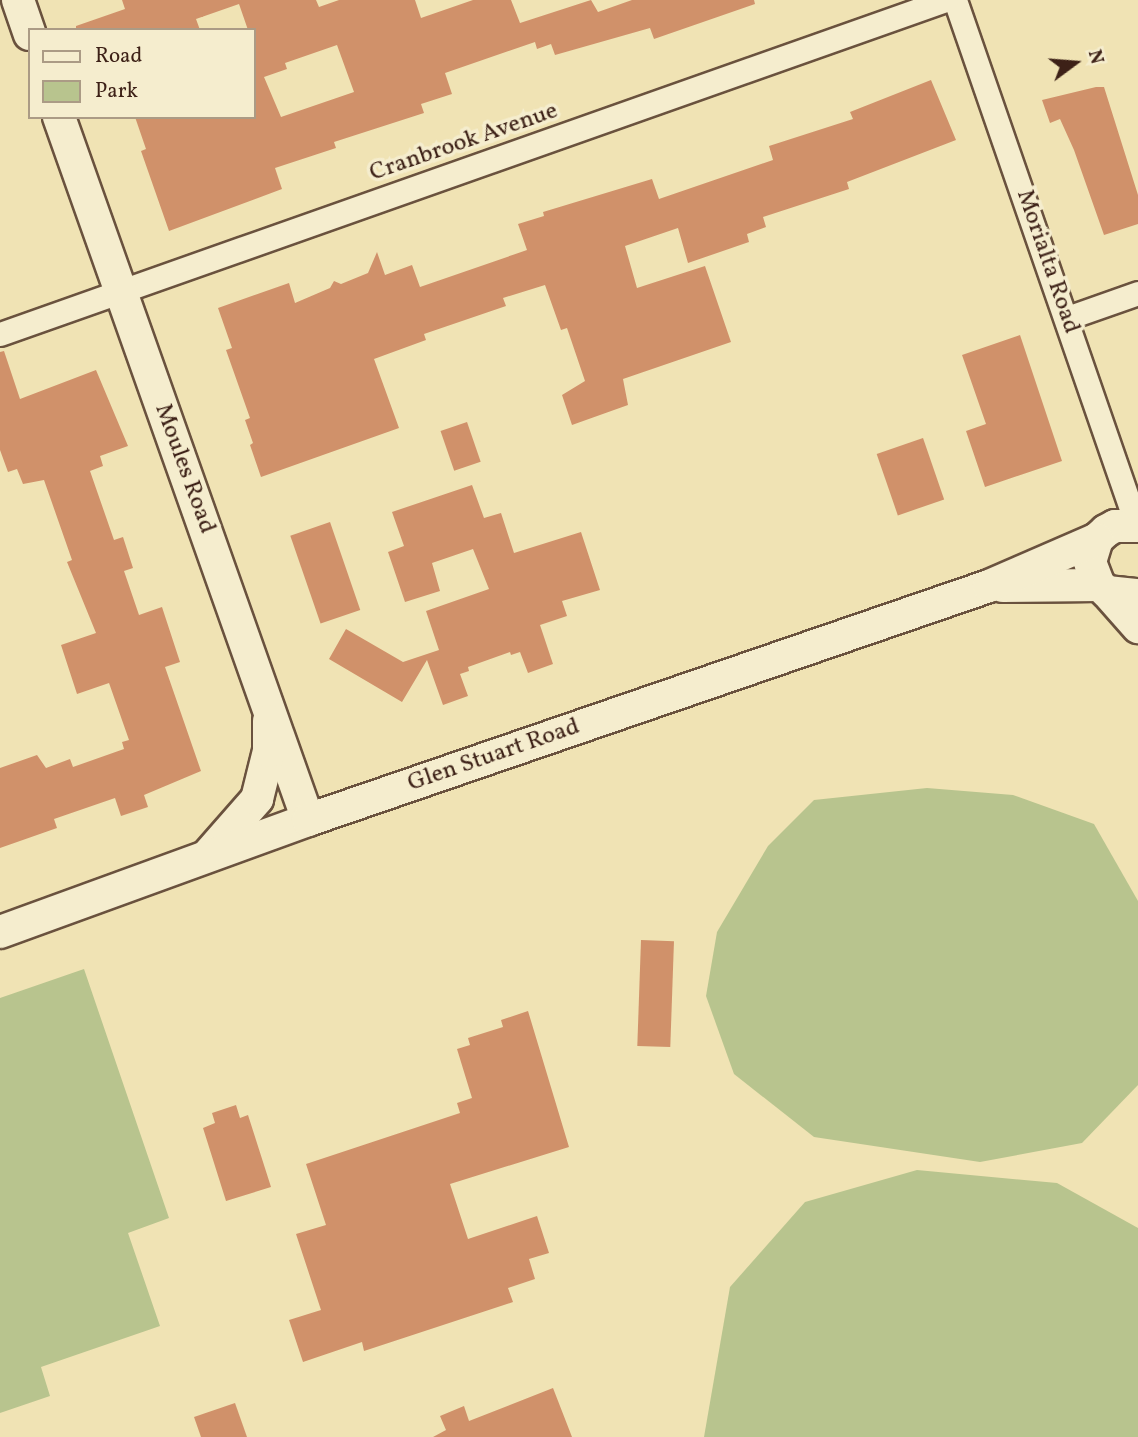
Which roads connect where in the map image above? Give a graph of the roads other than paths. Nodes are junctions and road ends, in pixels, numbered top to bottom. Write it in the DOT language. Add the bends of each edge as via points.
graph roads {
  1 [pos="18,0"];
  2 [pos="946,0"];
  3 [pos="955,0"];
  4 [pos="28,28"];
  5 [pos="60,119"];
  6 [pos="121,291"];
  7 [pos="1138,293"];
  8 [pos="1068,318"];
  9 [pos="0,334"];
  10 [pos="1138,526"];
  11 [pos="1097,538"];
  12 [pos="989,586"];
  13 [pos="1103,588"];
  14 [pos="1138,595"];
  15 [pos="1138,628"];
  16 [pos="269,709"];
  17 [pos="308,820"];
  18 [pos="205,858"];
  19 [pos="0,932"];
  1 -- 4 [label="main road"];
  2 -- 6 [label="street, Cranbrook Avenue"];
  3 -- 8 [label="street, Morialta Road"];
  5 -- 6 [label="main road, Moules Road"];
  6 -- 9 [label="street, Cranbrook Avenue"];
  6 -- 16 [label="main road, Moules Road"];
  7 -- 8 [label="street"];
  8 -- 10 [label="street, Morialta Road"];
  10 -- 11 [label="main road, Glen Stuart Road" via="1115,526"];
  11 -- 12 [label="main road, Glen Stuart Road"];
  11 -- 13 [label="main road" via="1090,562"];
  12 -- 13 [label="main road, Glen Stuart Road"];
  12 -- 17 [label="main road, Glen Stuart Road"];
  13 -- 14 [label="main road, Glen Stuart Road"];
  13 -- 15 [label="main road"];
  16 -- 17 [label="main road, Moules Road"];
  16 -- 18 [label="main road" via="269,751 257,799"];
  17 -- 18 [label="main road, Glen Stuart Road"];
  18 -- 19 [label="main road, Glen Stuart Road"];
}
